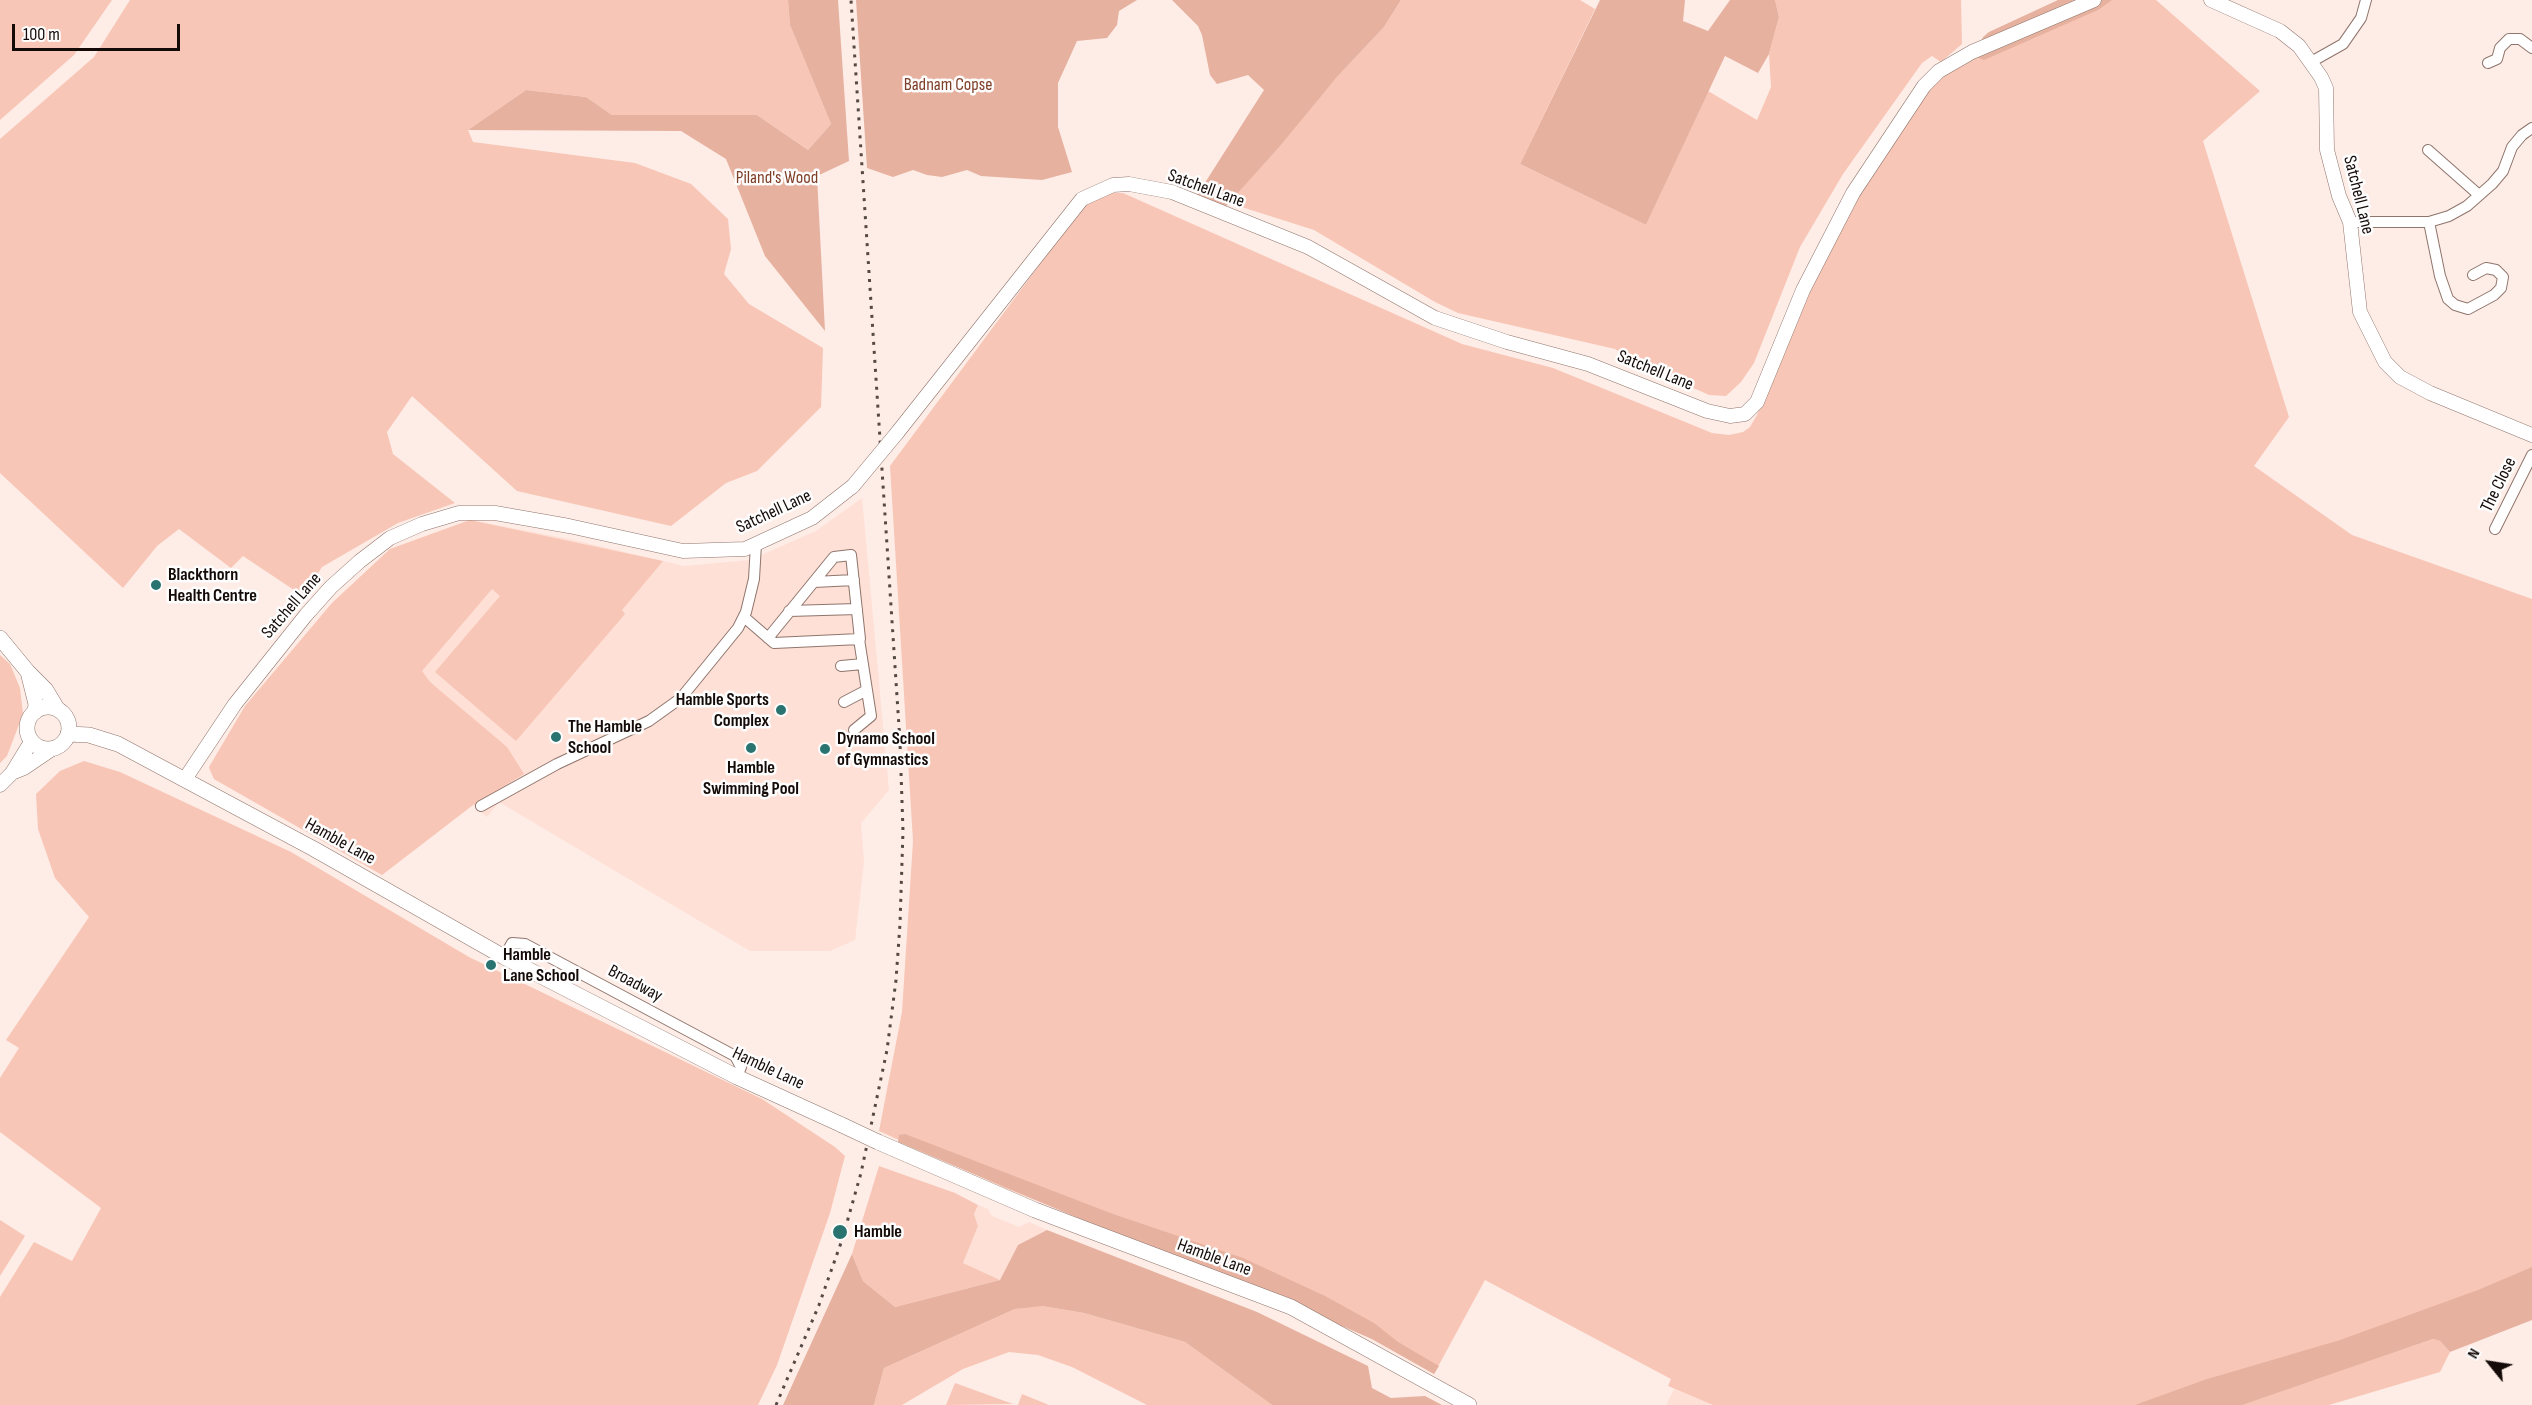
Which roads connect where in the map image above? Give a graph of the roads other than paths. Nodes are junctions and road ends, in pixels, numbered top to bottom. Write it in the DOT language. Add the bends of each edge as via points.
graph roads {
  1 [pos="2094,0"];
  2 [pos="2211,0"];
  3 [pos="2366,0"];
  4 [pos="2532,48"];
  5 [pos="2311,62"];
  6 [pos="2497,62"];
  7 [pos="2532,128"];
  8 [pos="2428,150"];
  9 [pos="2479,195"];
  10 [pos="2350,222"];
  11 [pos="2428,222"];
  12 [pos="2473,275"];
  13 [pos="2532,435"];
  14 [pos="2532,455"];
  15 [pos="2495,529"];
  16 [pos="756,544"];
  17 [pos="854,580"];
  18 [pos="814,582"];
  19 [pos="857,609"];
  20 [pos="789,611"];
  21 [pos="744,617"];
  22 [pos="0,638"];
  23 [pos="768,638"];
  24 [pos="859,639"];
  25 [pos="863,664"];
  26 [pos="841,666"];
  27 [pos="28,672"];
  28 [pos="867,690"];
  29 [pos="844,702"];
  30 [pos="58,710"];
  31 [pos="34,712"];
  32 [pos="854,730"];
  33 [pos="68,734"];
  34 [pos="31,742"];
  35 [pos="52,749"];
  36 [pos="12,773"];
  37 [pos="185,779"];
  38 [pos="0,785"];
  39 [pos="481,806"];
  40 [pos="504,957"];
  41 [pos="737,1077"];
  42 [pos="1469,1405"];
  1 -- 16 [label="street, Satchell Lane, bridge" via="1972,52 1939,71 1924,86 1853,193 1803,290 1757,402 1744,414 1730,416 1707,411 1588,364 1435,318 1308,247 1172,192 1113,185 1082,199 853,486 812,518"];
  2 -- 5 [label="street, Satchell Lane" via="2280,31"];
  3 -- 5 [label="street" via="2361,18 2343,44"];
  4 -- 6 [label="street" via="2520,39 2509,39 2500,48"];
  5 -- 10 [label="street, Satchell Lane" via="2326,88 2328,150"];
  7 -- 9 [label="street" via="2512,147 2502,171"];
  8 -- 9 [label="street"];
  9 -- 11 [label="street" via="2449,216"];
  10 -- 11 [label="street"];
  10 -- 13 [label="street, Satchell Lane" via="2360,312 2390,369 2430,393"];
  11 -- 12 [label="street" via="2440,276 2448,299 2455,305 2468,309 2501,288 2503,278 2496,270 2486,268"];
  14 -- 15 [label="street, The Close"];
  16 -- 21 [label="street" via="754,579"];
  16 -- 37 [label="street, Satchell Lane" via="745,549 683,551 495,513 459,513 422,524 390,538 331,587 235,704"];
  17 -- 18 [label="street"];
  17 -- 18 [label="street" via="851,555 834,557"];
  17 -- 19 [label="street"];
  18 -- 20 [label="street"];
  19 -- 20 [label="street"];
  19 -- 24 [label="street"];
  20 -- 23 [label="street"];
  21 -- 23 [label="street"];
  21 -- 39 [label="street" via="681,698 669,707 649,721 557,764"];
  22 -- 27 [label="main road"];
  23 -- 24 [label="street" via="774,643"];
  24 -- 25 [label="street"];
  25 -- 26 [label="street"];
  25 -- 28 [label="street"];
  27 -- 30 [label="main road"];
  27 -- 31 [label="main road" via="36,704"];
  28 -- 29 [label="street"];
  28 -- 32 [label="street" via="871,716"];
  30 -- 31 [label="main road" via="44,707"];
  30 -- 33 [label="main road" via="66,717"];
  31 -- 34 [label="main road" via="26,725"];
  33 -- 35 [label="main road" via="65,741"];
  33 -- 37 [label="main road, Hamble Lane" via="89,735 118,744"];
  34 -- 35 [label="main road"];
  34 -- 36 [label="street"];
  35 -- 36 [label="street"];
  36 -- 38 [label="street"];
  37 -- 40 [label="main road, Hamble Lane"];
  40 -- 41 [label="main road, Hamble Lane"];
  40 -- 41 [label="street, Broadway" via="512,943 525,944 735,1056 741,1067"];
  41 -- 42 [label="main road, Hamble Lane, bridge" via="1035,1210 1291,1307"];
}
